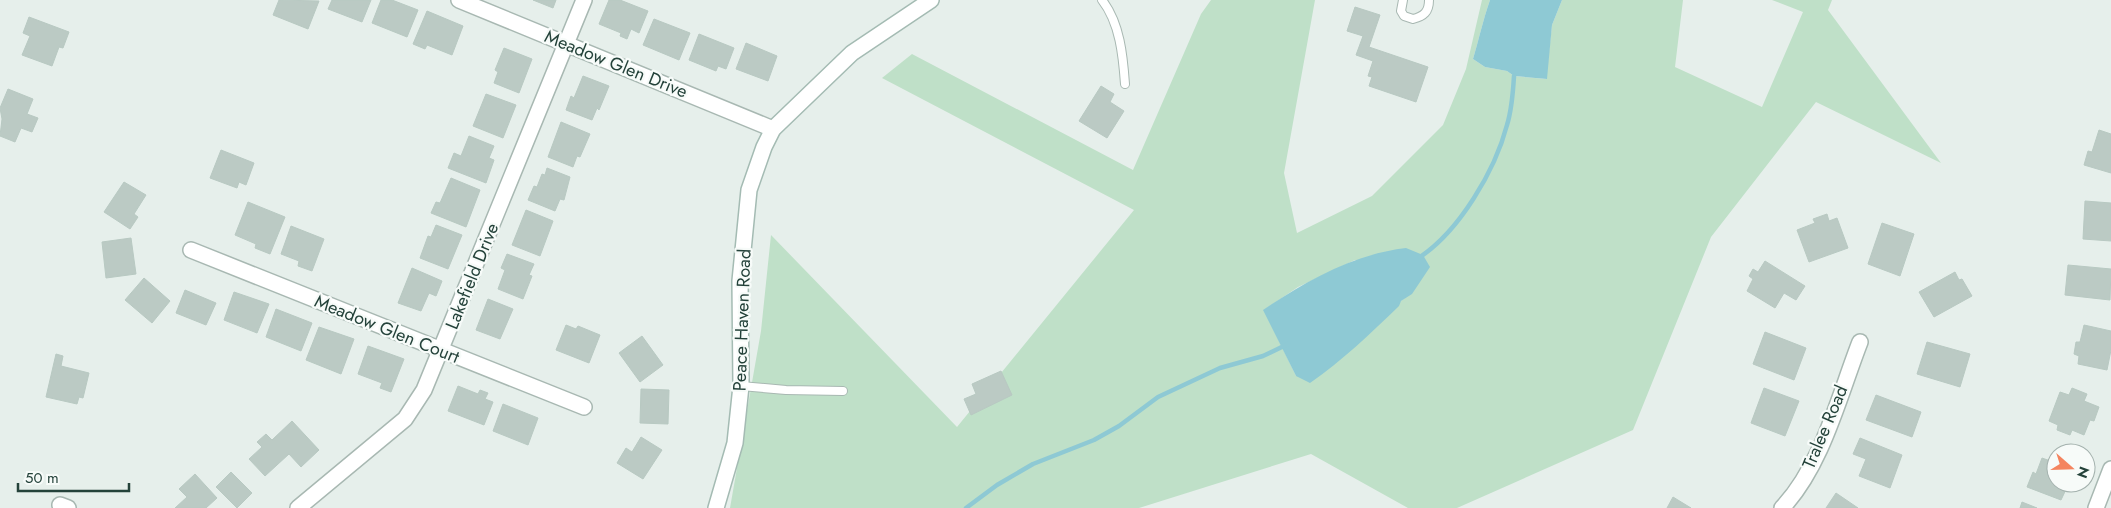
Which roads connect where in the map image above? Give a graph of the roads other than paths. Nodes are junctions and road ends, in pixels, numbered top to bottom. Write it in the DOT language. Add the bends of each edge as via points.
graph roads {
  1 [pos="459,0"];
  2 [pos="584,0"];
  3 [pos="931,0"];
  4 [pos="1102,0"];
  5 [pos="1403,0"];
  6 [pos="1429,0"];
  7 [pos="566,44"];
  8 [pos="1125,84"];
  9 [pos="773,129"];
  10 [pos="191,250"];
  11 [pos="1860,342"];
  12 [pos="441,350"];
  13 [pos="741,386"];
  14 [pos="843,391"];
  15 [pos="584,407"];
  16 [pos="2111,469"];
  17 [pos="298,508"];
  18 [pos="716,508"];
  19 [pos="1782,508"];
  20 [pos="2096,508"];
  1 -- 7 [label="street, Meadow Glen Drive"];
  2 -- 7 [label="street, Lakefield Drive"];
  3 -- 9 [label="street, Peace Haven Road" via="852,53"];
  4 -- 8 [label="lane" via="1117,31"];
  5 -- 6 [label="lane" via="1401,11 1413,19 1425,14"];
  7 -- 9 [label="street, Meadow Glen Drive"];
  7 -- 12 [label="street, Lakefield Drive"];
  9 -- 13 [label="street, Peace Haven Road" via="749,190 740,281"];
  10 -- 12 [label="street, Meadow Glen Court"];
  11 -- 19 [label="street, Tralee Road" via="1825,436 1808,471"];
  12 -- 15 [label="street, Meadow Glen Court"];
  12 -- 17 [label="street, Lakefield Drive" via="424,390 405,419"];
  13 -- 14 [label="lane"];
  13 -- 18 [label="street, Peace Haven Road" via="735,443"];
  16 -- 20 [label="street"];
}
